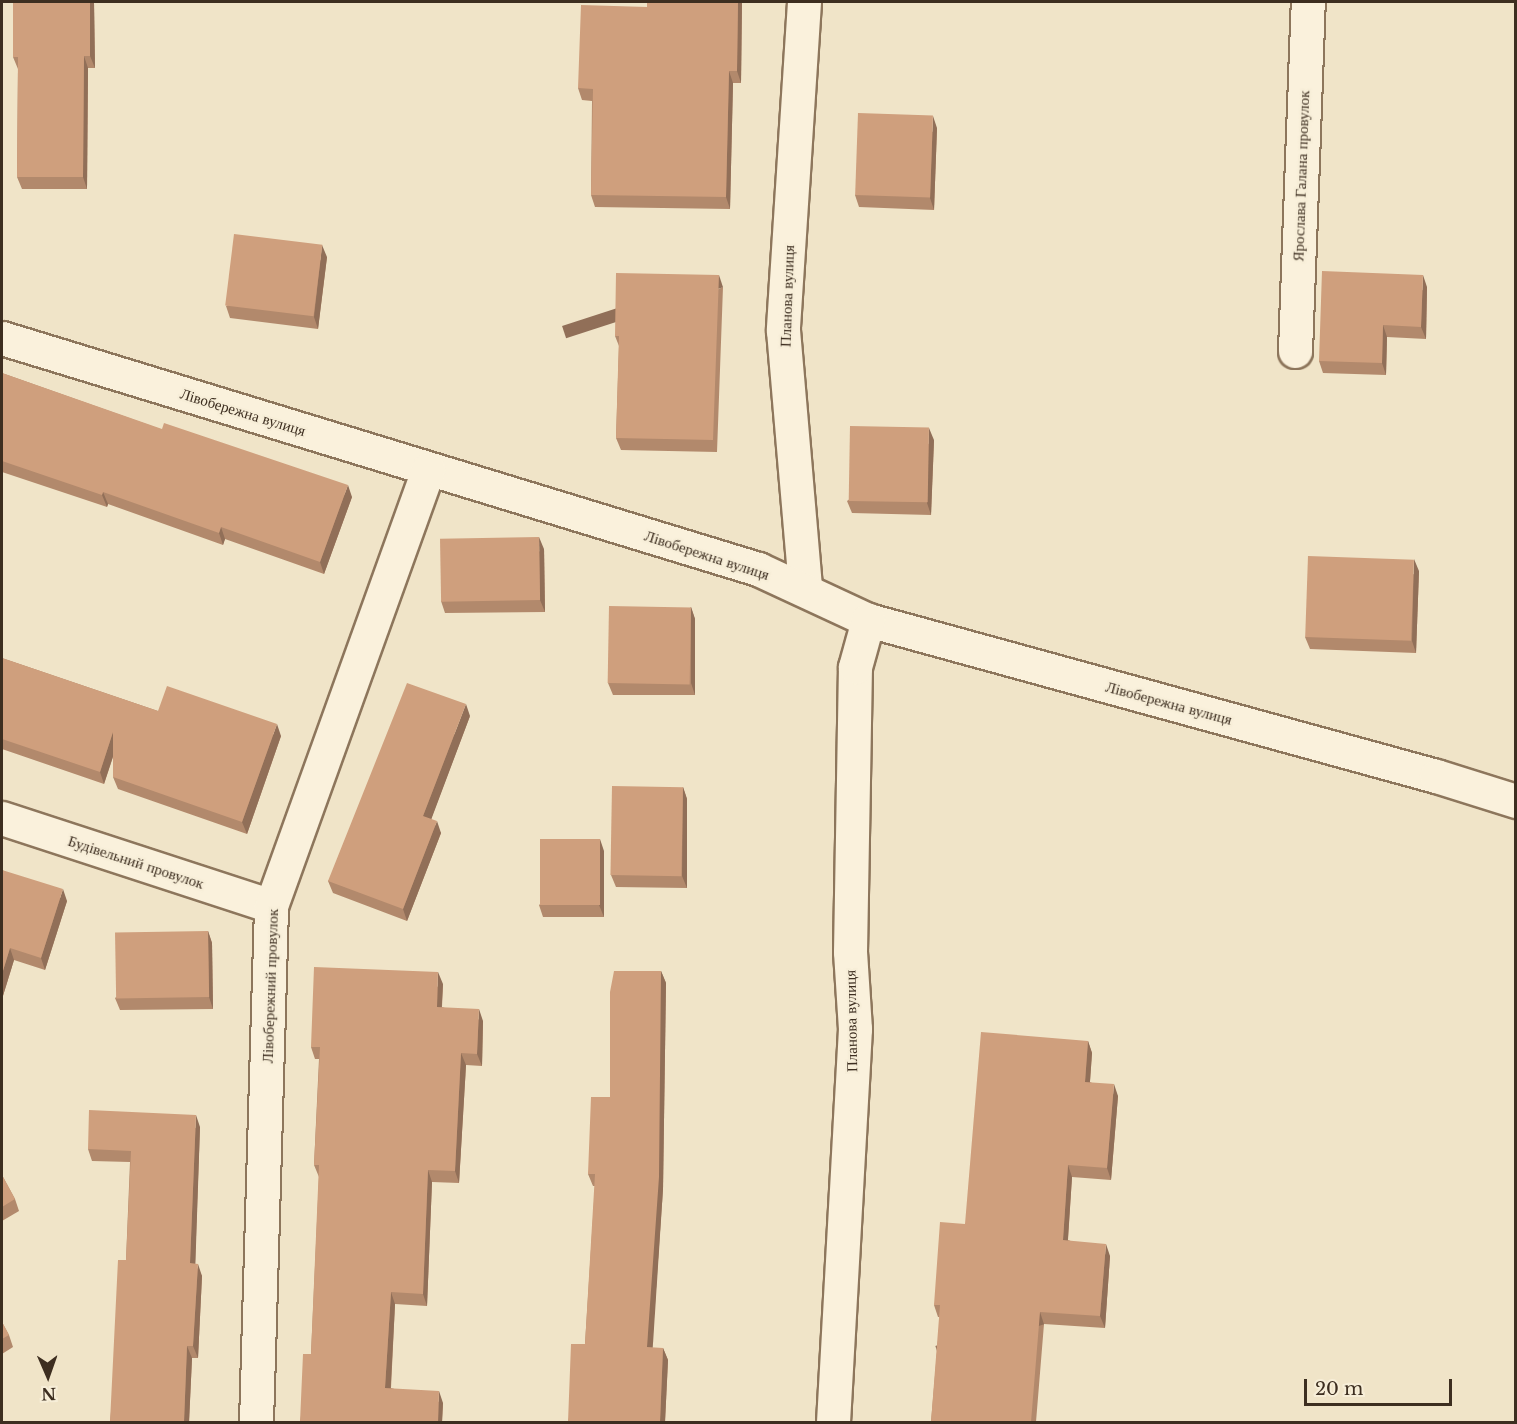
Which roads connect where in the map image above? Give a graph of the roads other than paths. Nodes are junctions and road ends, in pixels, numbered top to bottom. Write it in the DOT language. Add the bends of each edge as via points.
graph roads {
  1 [pos="804,2"];
  2 [pos="1308,2"];
  3 [pos="2,338"];
  4 [pos="1295,351"];
  5 [pos="428,469"];
  6 [pos="805,589"];
  7 [pos="868,620"];
  8 [pos="1515,801"];
  9 [pos="2,818"];
  10 [pos="271,906"];
  11 [pos="256,1422"];
  12 [pos="833,1422"];
  1 -- 6 [label="street, Планова вулиця" via="783,330"];
  2 -- 4 [label="street, Ярослава Галана провулок"];
  3 -- 5 [label="street, Лівобережна вулиця"];
  5 -- 6 [label="street, Лівобережна вулиця" via="758,569"];
  5 -- 10 [label="street, Лівобережний провулок"];
  6 -- 7 [label="street, Лівобережна вулиця"];
  7 -- 8 [label="street, Лівобережна вулиця"];
  7 -- 12 [label="street, Планова вулиця" via="855,667 850,952 855,1029"];
  9 -- 10 [label="street, Будівельний провулок"];
  10 -- 11 [label="street, Лівобережний провулок"];
}
